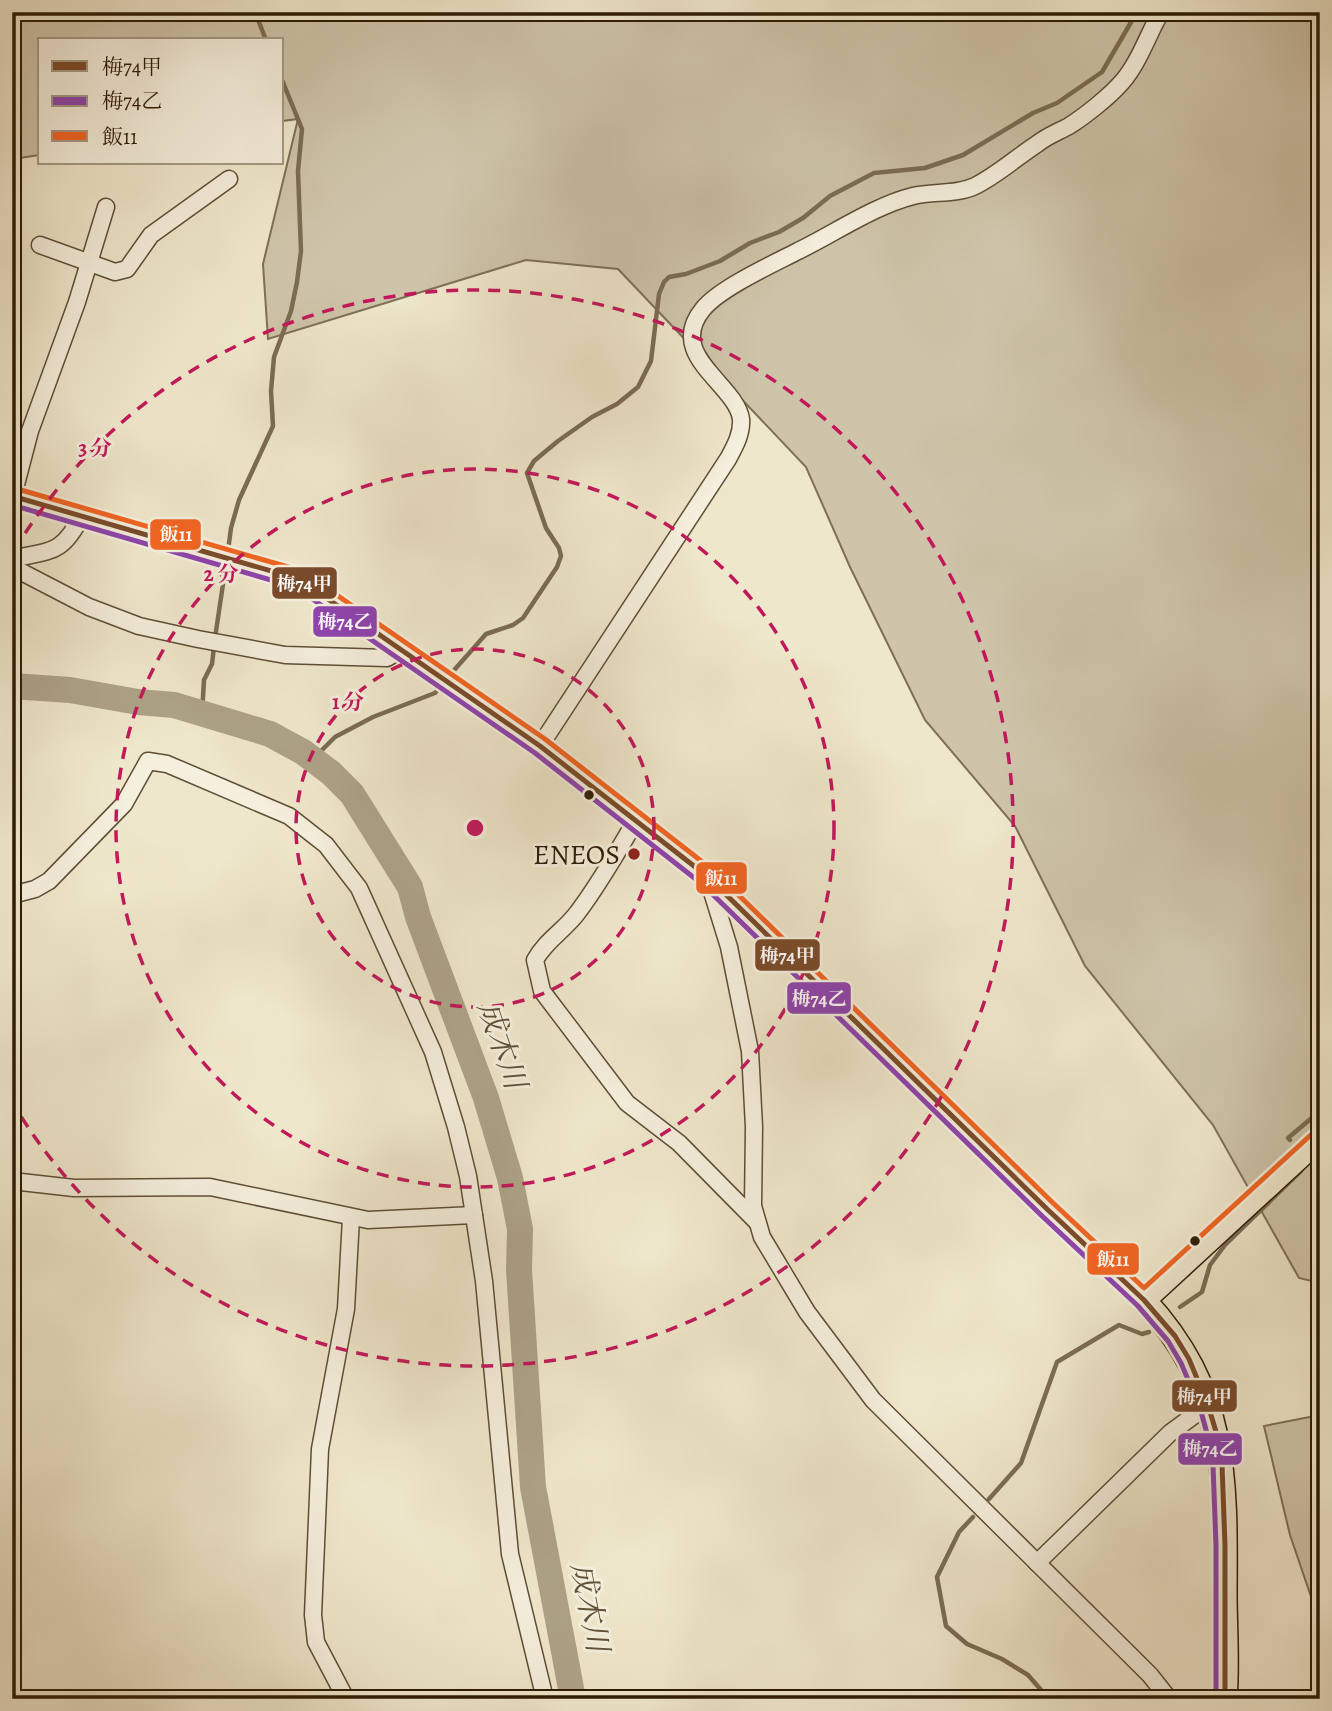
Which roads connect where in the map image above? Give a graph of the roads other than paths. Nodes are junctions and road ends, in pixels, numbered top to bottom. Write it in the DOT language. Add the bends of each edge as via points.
graph roads {
  1 [pos="1161,12"];
  2 [pos="229,179"];
  3 [pos="106,207"];
  4 [pos="40,245"];
  5 [pos="88,262"];
  6 [pos="13,496"];
  7 [pos="82,516"];
  8 [pos="12,559"];
  9 [pos="12,567"];
  10 [pos="402,649"];
  11 [pos="540,746"];
  12 [pos="636,820"];
  13 [pos="708,877"];
  14 [pos="12,895"];
  15 [pos="1320,1138"];
  16 [pos="12,1181"];
  17 [pos="474,1215"];
  18 [pos="351,1218"];
  19 [pos="759,1224"];
  20 [pos="1144,1300"];
  21 [pos="1208,1405"];
  22 [pos="1037,1563"];
  23 [pos="346,1699"];
  24 [pos="545,1699"];
  25 [pos="1169,1699"];
  26 [pos="1225,1699"];
  1 -- 11 [label="street" via="1121,83 1072,124 986,180 961,191 914,195 883,207 764,268 704,308 694,330 694,344 700,362 737,406 741,431 728,459"];
  2 -- 5 [label="street" via="151,234 127,269 115,272"];
  3 -- 5 [label="street"];
  4 -- 5 [label="street"];
  5 -- 6 [label="street" via="30,431"];
  6 -- 7 [label="main road"];
  7 -- 8 [label="street" via="62,545"];
  7 -- 10 [label="main road" via="299,579"];
  9 -- 10 [label="street" via="89,607 139,626 198,639 285,655 387,659"];
  10 -- 11 [label="main road"];
  11 -- 12 [label="main road"];
  12 -- 13 [label="main road"];
  12 -- 19 [label="street" via="576,915 535,960 542,991 628,1103 679,1143"];
  13 -- 19 [label="street" via="729,947 750,1051 753,1206"];
  13 -- 20 [label="main road"];
  14 -- 17 [label="street" via="49,881 124,804 148,761 167,764 289,816 326,845 359,888 384,941 440,1075 463,1152"];
  15 -- 20 [label="main road"];
  16 -- 18 [label="street" via="75,1188 210,1187"];
  17 -- 18 [label="street" via="383,1221"];
  17 -- 24 [label="street" via="510,1554"];
  18 -- 23 [label="street" via="346,1309 320,1449 313,1615 316,1642"];
  19 -- 22 [label="street" via="762,1237 807,1312 873,1400"];
  20 -- 21 [label="main road" via="1175,1336"];
  21 -- 22 [label="street" via="1170,1433"];
  21 -- 26 [label="main road" via="1222,1464"];
  22 -- 25 [label="street"];
}
